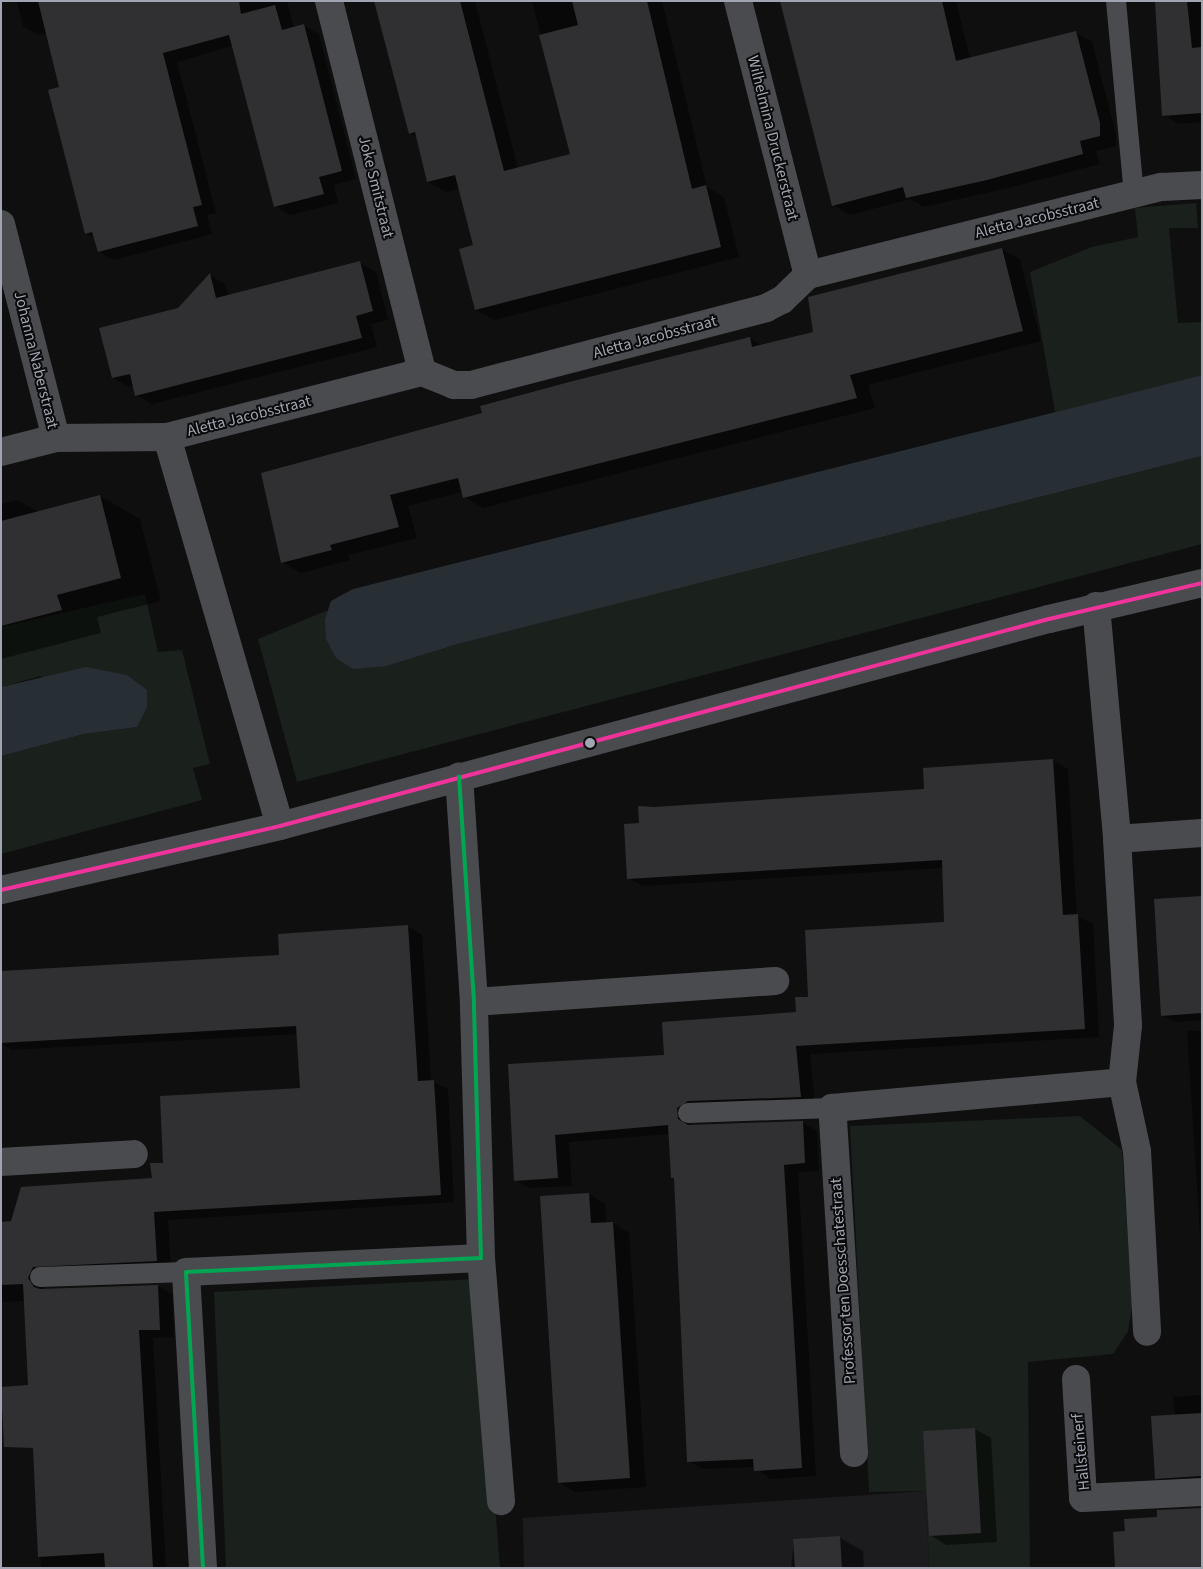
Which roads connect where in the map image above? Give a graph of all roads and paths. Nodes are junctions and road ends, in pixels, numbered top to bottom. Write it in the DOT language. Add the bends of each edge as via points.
graph roads {
  1 [pos="329,1"];
  2 [pos="738,1"];
  3 [pos="1116,1"];
  4 [pos="1202,185"];
  5 [pos="1134,194"];
  6 [pos="1,224"];
  7 [pos="808,275"];
  8 [pos="422,372"];
  9 [pos="167,437"];
  10 [pos="56,438"];
  11 [pos="1,452"];
  12 [pos="1202,583"];
  13 [pos="1096,606"];
  14 [pos="459,776"];
  15 [pos="280,826"];
  16 [pos="1202,833"];
  17 [pos="1117,839"];
  18 [pos="1,890"];
  19 [pos="775,981"];
  20 [pos="474,1002"];
  21 [pos="1122,1082"];
  22 [pos="832,1108"];
  23 [pos="688,1113"];
  24 [pos="134,1154"];
  25 [pos="1,1162"];
  26 [pos="481,1258"];
  27 [pos="186,1272"];
  28 [pos="40,1277"];
  29 [pos="1147,1332"];
  30 [pos="1076,1379"];
  31 [pos="854,1453"];
  32 [pos="1202,1492"];
  33 [pos="501,1501"];
  34 [pos="203,1568"];
  1 -- 8 [label="street, Joke Smitstraat"];
  2 -- 7 [label="street, Wilhelmina Druckerstraat"];
  3 -- 5 [label="lane"];
  4 -- 5 [label="street, Aletta Jacobsstraat" via="1162,187"];
  5 -- 7 [label="street, Aletta Jacobsstraat"];
  6 -- 10 [label="street, Johanna Naberstraat"];
  7 -- 8 [label="street, Aletta Jacobsstraat" via="782,300 766,308 471,385 454,385"];
  8 -- 9 [label="street, Aletta Jacobsstraat"];
  9 -- 10 [label="street, Aletta Jacobsstraat"];
  9 -- 15 [label="street, Aletta Jacobsstraat"];
  10 -- 11 [label="street, Aletta Jacobsstraat"];
  12 -- 13 [label="street"];
  13 -- 14 [label="street"];
  13 -- 17 [label="street"];
  14 -- 15 [label="street"];
  14 -- 20 [label="street"];
  15 -- 18 [label="street"];
  16 -- 17 [label="street"];
  17 -- 21 [label="street" via="1128,1026"];
  19 -- 20 [label="street"];
  20 -- 26 [label="street"];
  21 -- 22 [label="street"];
  21 -- 29 [label="street" via="1137,1151"];
  22 -- 23 [label="lane"];
  22 -- 31 [label="street, Professor ten Doesschatestraat"];
  24 -- 25 [label="street"];
  26 -- 27 [label="street"];
  26 -- 33 [label="street"];
  27 -- 28 [label="lane"];
  27 -- 34 [label="street"];
  30 -- 32 [label="street, Hallsteinerf" via="1083,1498"];
}
